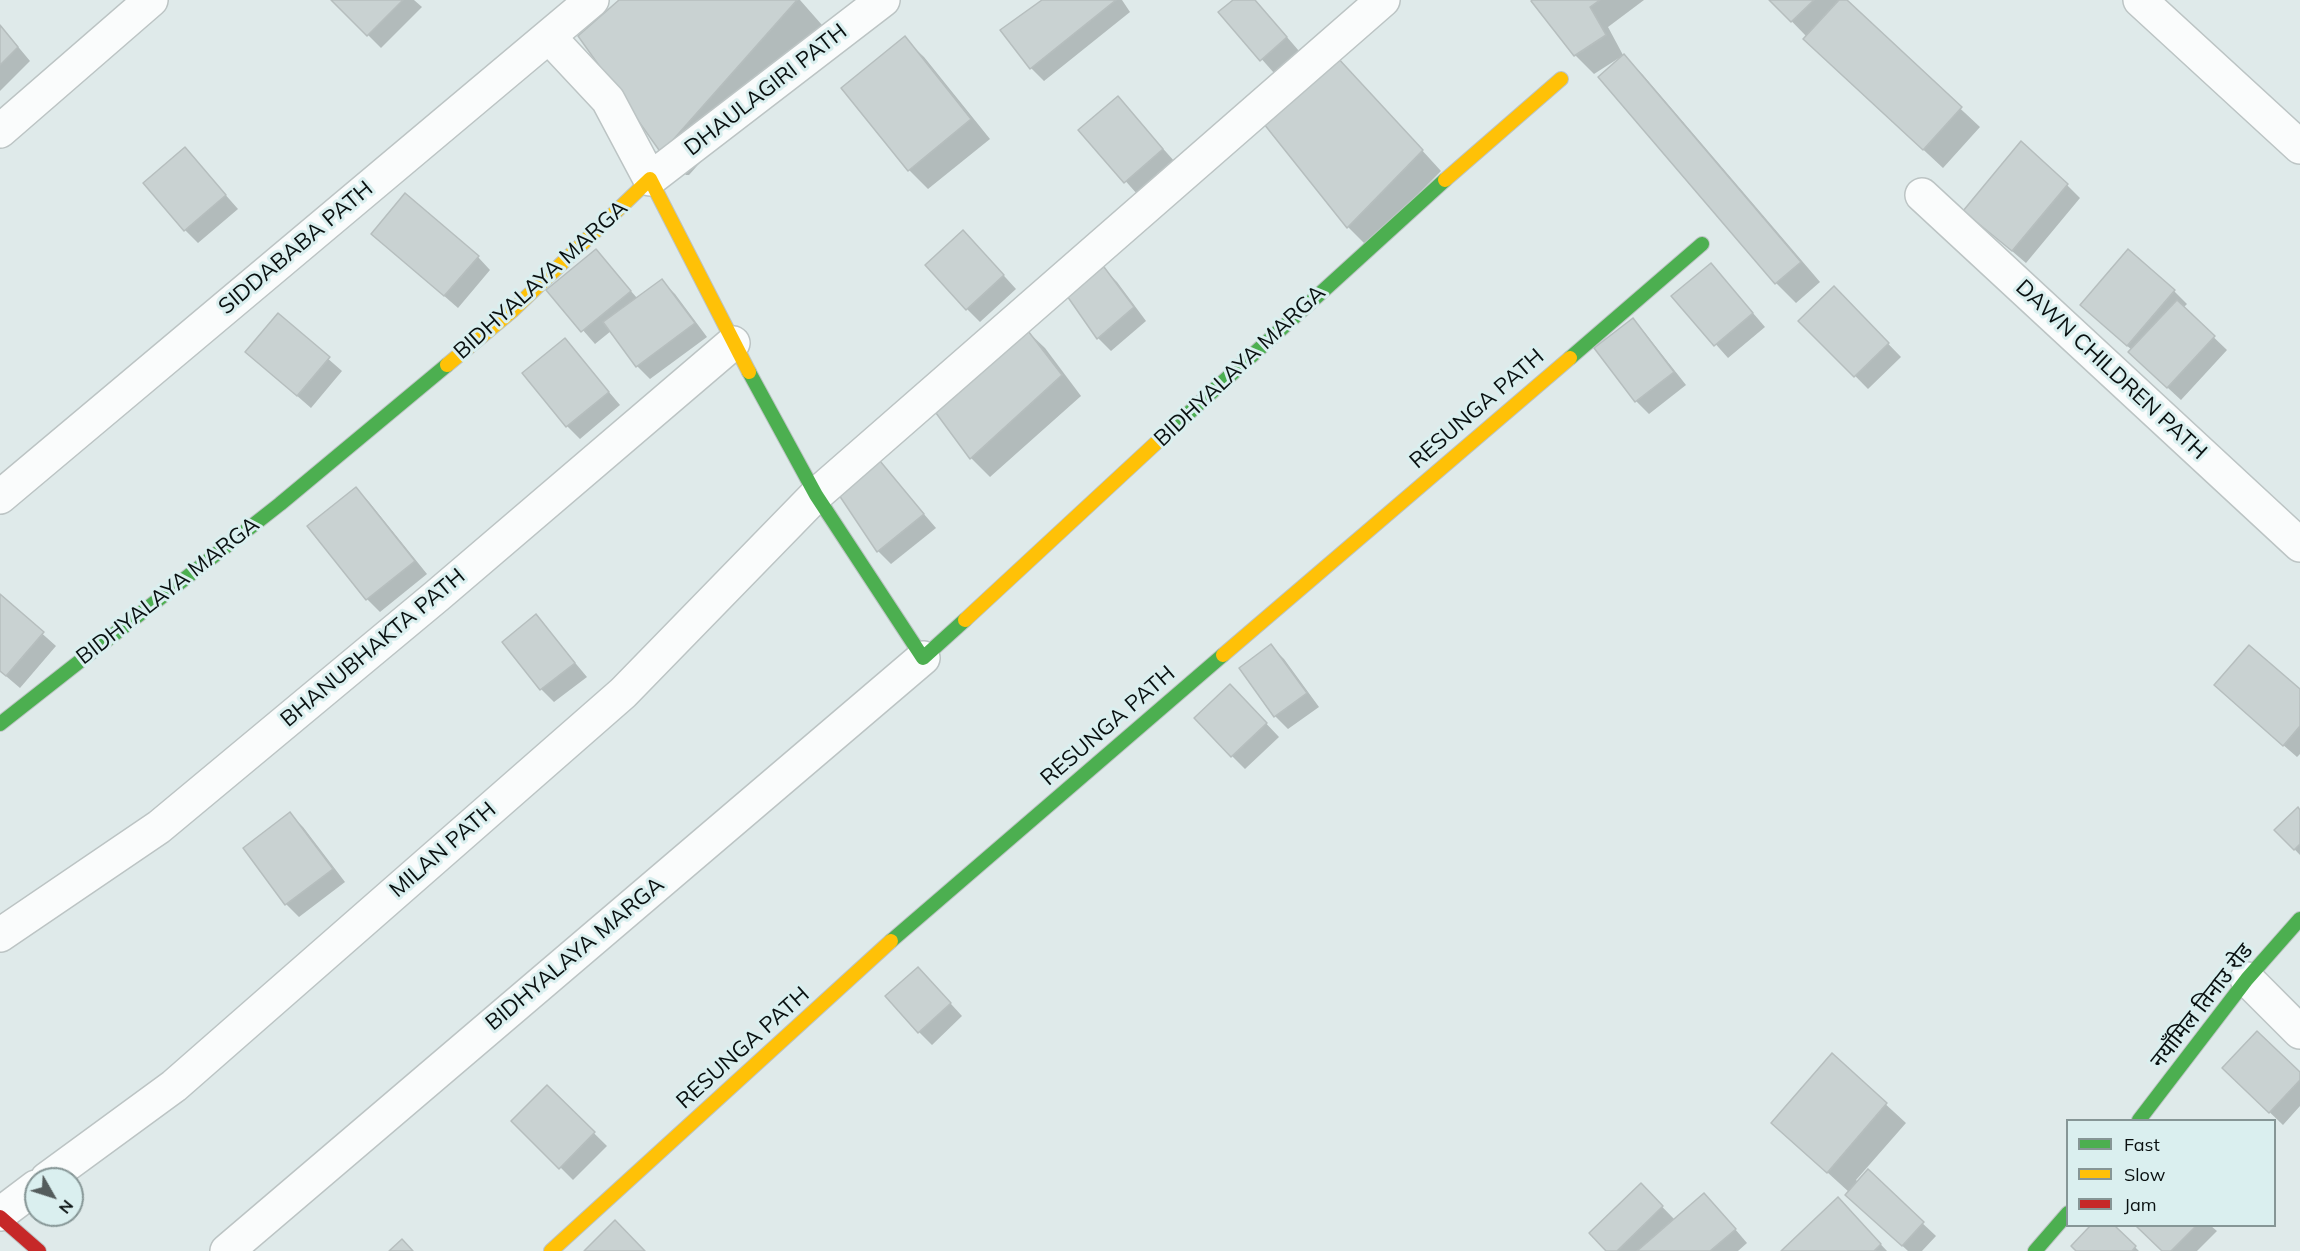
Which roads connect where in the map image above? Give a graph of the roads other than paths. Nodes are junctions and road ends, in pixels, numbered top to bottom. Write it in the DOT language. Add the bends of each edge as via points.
graph roads {
  1 [pos="152,0"];
  2 [pos="592,0"];
  3 [pos="883,0"];
  4 [pos="1383,0"];
  5 [pos="2140,0"];
  6 [pos="550,38"];
  7 [pos="1562,79"];
  8 [pos="0,131"];
  9 [pos="2300,147"];
  10 [pos="650,179"];
  11 [pos="1922,195"];
  12 [pos="1702,244"];
  13 [pos="733,343"];
  14 [pos="816,495"];
  15 [pos="0,497"];
  16 [pos="2300,545"];
  17 [pos="923,658"];
  18 [pos="0,724"];
  19 [pos="2299,921"];
  20 [pos="0,935"];
  21 [pos="2247,979"];
  22 [pos="2300,1032"];
  23 [pos="2140,1119"];
  24 [pos="63,1167"];
  25 [pos="24,1196"];
  26 [pos="2066,1214"];
  27 [pos="0,1215"];
  28 [pos="39,1251"];
  29 [pos="226,1251"];
  30 [pos="551,1251"];
  31 [pos="2035,1251"];
  1 -- 8 [label="street"];
  2 -- 6 [label="street, SIDDABABA PATH"];
  3 -- 10 [label="street, DHAULAGIRI PATH"];
  4 -- 14 [label="street, MILAN PATH"];
  5 -- 9 [label="street"];
  6 -- 10 [label="street" via="608,100"];
  6 -- 15 [label="street, SIDDABABA PATH"];
  7 -- 17 [label="street, BIDHYALAYA MARGA" via="1399,220"];
  10 -- 13 [label="street, BIDHYALAYA MARGA"];
  10 -- 18 [label="street, BIDHYALAYA MARGA" via="513,310 280,504"];
  11 -- 16 [label="street, DAWN CHILDREN PATH"];
  12 -- 30 [label="street, RESUNGA PATH" via="885,946"];
  13 -- 14 [label="street, BIDHYALAYA MARGA"];
  13 -- 20 [label="street, BHANUBHAKTA PATH" via="159,827"];
  14 -- 17 [label="street, BIDHYALAYA MARGA"];
  14 -- 24 [label="street, MILAN PATH" via="623,693 174,1086"];
  17 -- 29 [label="street, BIDHYALAYA MARGA"];
  19 -- 21 [label="street, नयाँमिल तिनाउ रोड"];
  21 -- 22 [label="street"];
  21 -- 23 [label="street, नयाँमिल तिनाउ रोड"];
  25 -- 27 [label="street"];
  26 -- 31 [label="street"];
  27 -- 28 [label="street"];
}
